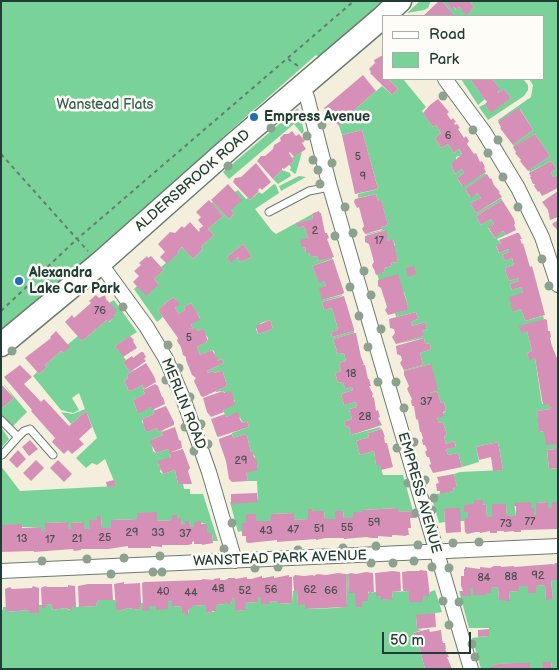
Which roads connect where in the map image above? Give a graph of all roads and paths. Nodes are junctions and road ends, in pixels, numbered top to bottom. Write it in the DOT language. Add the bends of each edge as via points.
graph roads {
  1 [pos="354,1"];
  2 [pos="382,17"];
  3 [pos="288,59"];
  4 [pos="301,77"];
  5 [pos="446,80"];
  6 [pos="1,154"];
  7 [pos="330,187"];
  8 [pos="269,212"];
  9 [pos="76,240"];
  10 [pos="100,263"];
  11 [pos="558,285"];
  12 [pos="1,311"];
  13 [pos="1,344"];
  14 [pos="1,420"];
  15 [pos="18,437"];
  16 [pos="2,455"];
  17 [pos="53,455"];
  18 [pos="558,546"];
  19 [pos="436,552"];
  20 [pos="234,561"];
  21 [pos="1,570"];
  22 [pos="470,669"];
  1 -- 3 [label="path"];
  2 -- 4 [label="main road, ALDERSBROOK ROAD"];
  3 -- 4 [label="path"];
  3 -- 9 [label="path"];
  4 -- 7 [label="street, EMPRESS AVENUE"];
  4 -- 10 [label="main road, ALDERSBROOK ROAD"];
  5 -- 11 [label="street" via="484,132 518,188 542,237"];
  6 -- 9 [label="path"];
  7 -- 8 [label="lane" via="309,191"];
  7 -- 19 [label="street, EMPRESS AVENUE"];
  9 -- 12 [label="path"];
  10 -- 13 [label="main road, ALDERSBROOK ROAD"];
  10 -- 20 [label="street, MERLIN ROAD" via="146,326 184,398"];
  14 -- 15 [label="lane"];
  15 -- 16 [label="lane"];
  15 -- 17 [label="lane" via="30,430"];
  18 -- 19 [label="street, WANSTEAD PARK AVENUE"];
  19 -- 20 [label="street, WANSTEAD PARK AVENUE"];
  19 -- 22 [label="street, EMPRESS AVENUE"];
  20 -- 21 [label="street, WANSTEAD PARK AVENUE"];
}
